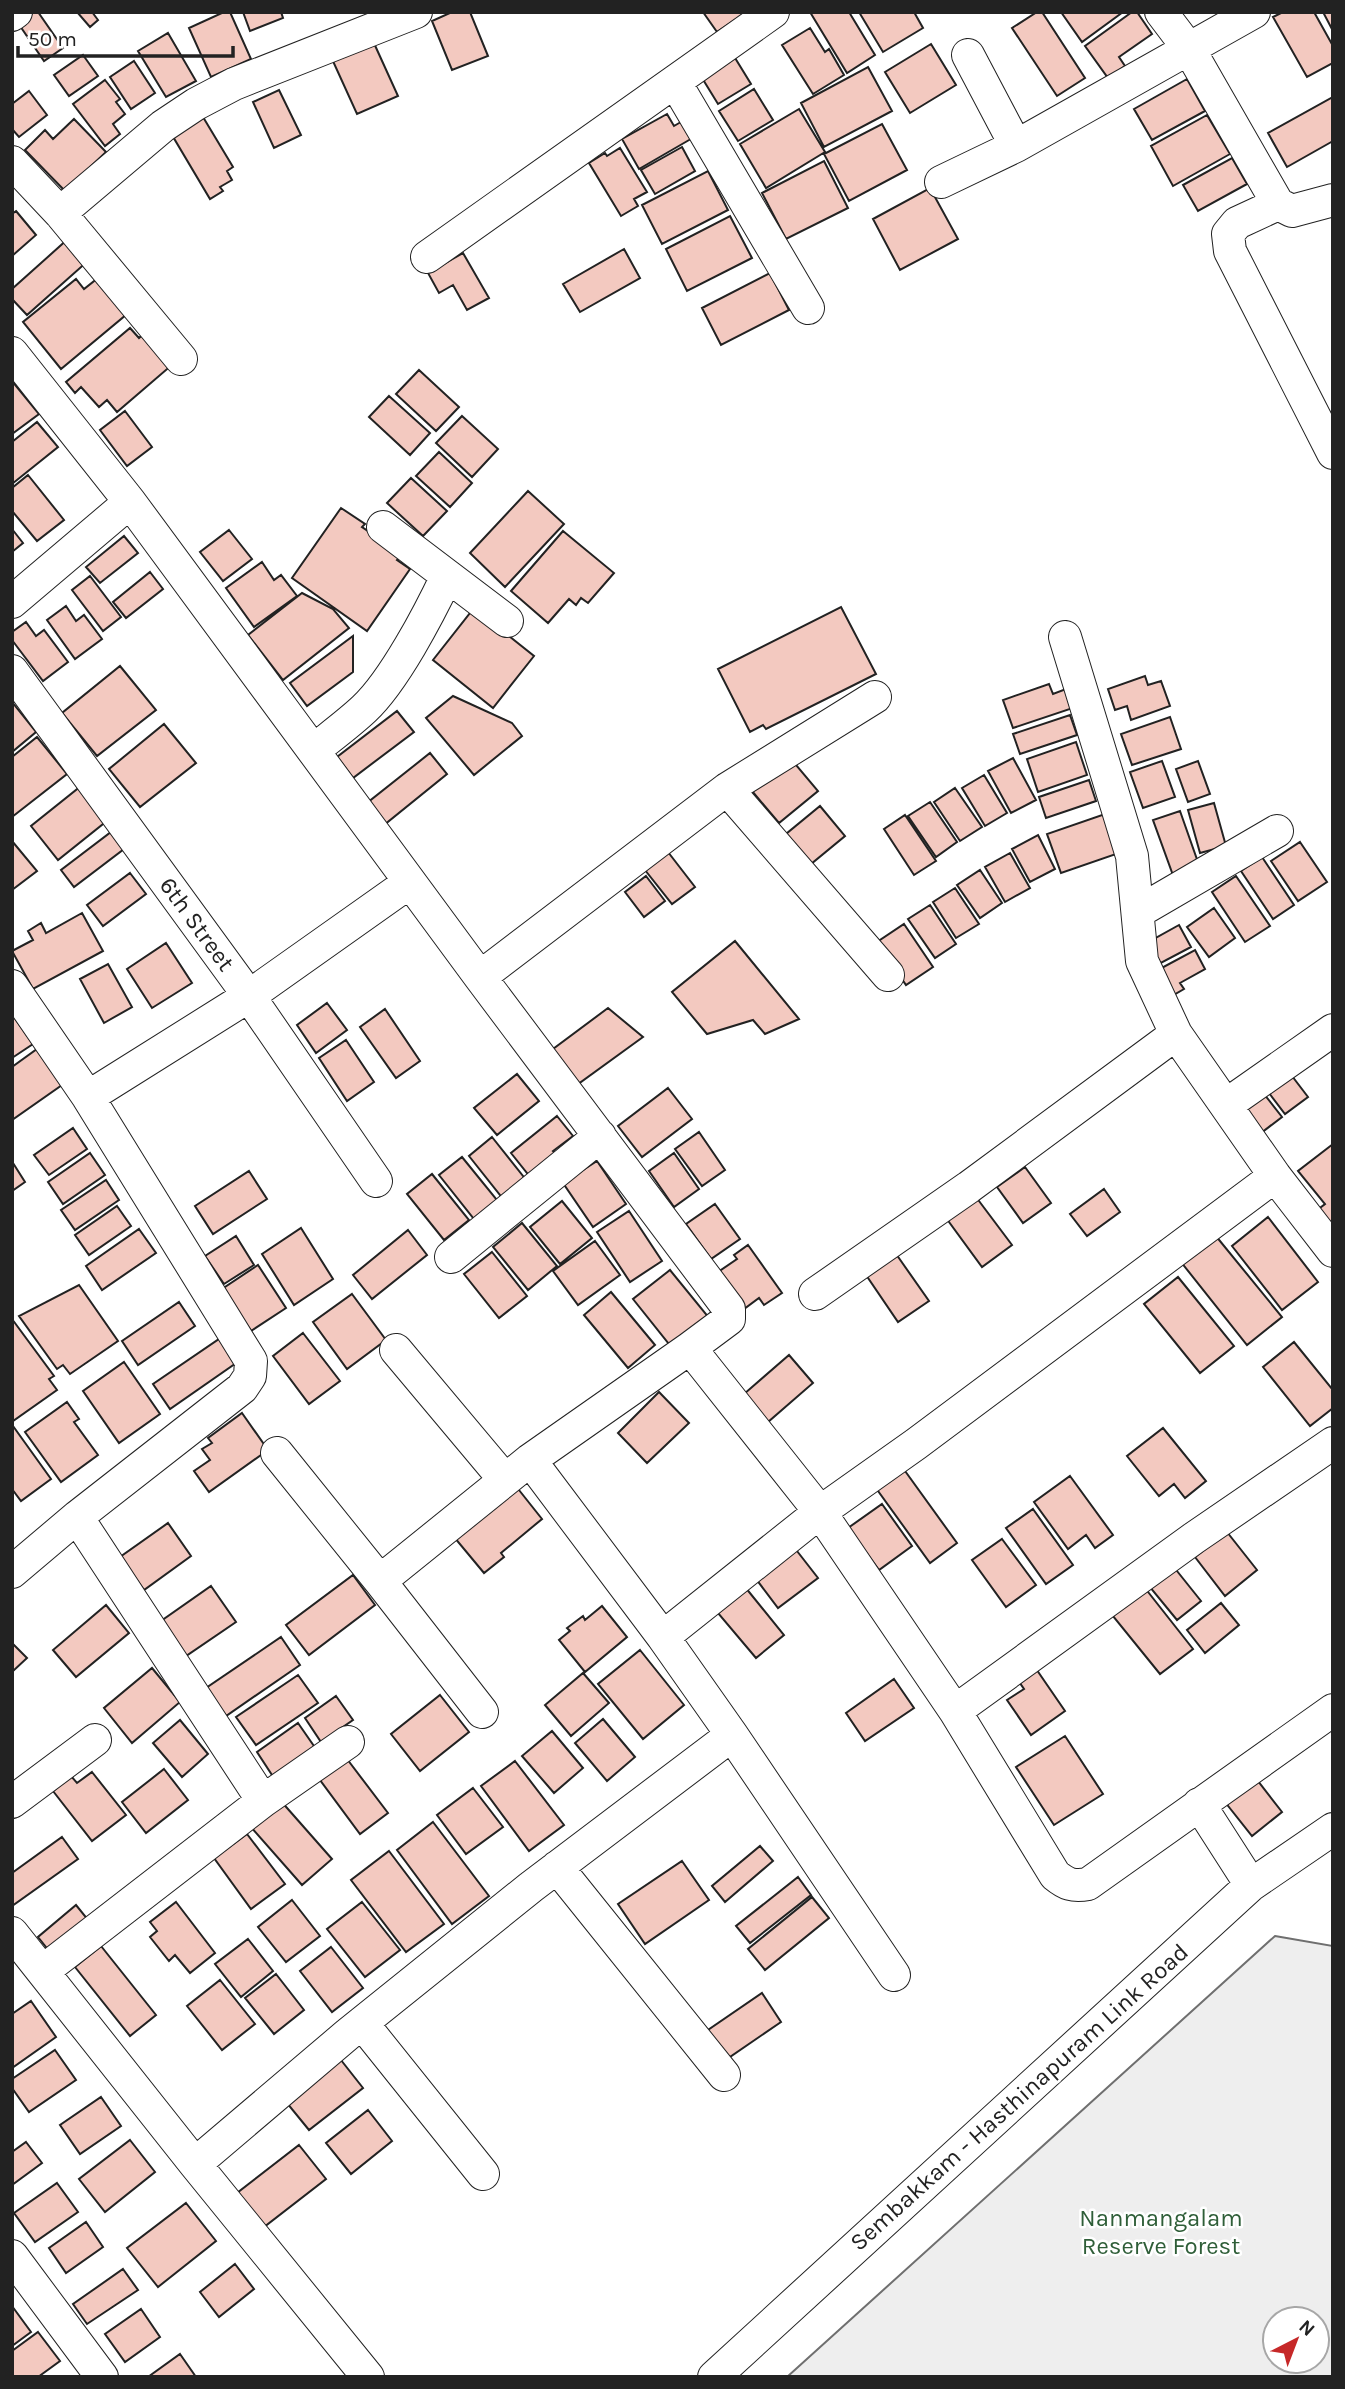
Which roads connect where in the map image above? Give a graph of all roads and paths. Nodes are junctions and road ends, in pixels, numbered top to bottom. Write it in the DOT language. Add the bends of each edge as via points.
graph roads {
  1 [pos="416,12"];
  2 [pos="773,12"];
  3 [pos="1161,12"];
  4 [pos="1254,12"];
  5 [pos="1189,49"];
  6 [pos="968,55"];
  7 [pos="675,82"];
  8 [pos="1016,146"];
  9 [pos="12,162"];
  10 [pos="941,182"];
  11 [pos="1333,200"];
  12 [pos="1278,204"];
  13 [pos="60,213"];
  14 [pos="427,257"];
  15 [pos="808,307"];
  16 [pos="12,353"];
  17 [pos="181,359"];
  18 [pos="1333,453"];
  19 [pos="130,502"];
  20 [pos="383,527"];
  21 [pos="447,576"];
  22 [pos="12,602"];
  23 [pos="507,621"];
  24 [pos="1065,637"];
  25 [pos="12,671"];
  26 [pos="875,697"];
  27 [pos="314,750"];
  28 [pos="727,789"];
  29 [pos="1277,831"];
  30 [pos="410,883"];
  31 [pos="1138,912"];
  32 [pos="888,975"];
  33 [pos="480,977"];
  34 [pos="12,986"];
  35 [pos="249,996"];
  36 [pos="1333,1030"];
  37 [pos="1176,1034"];
  38 [pos="88,1097"];
  39 [pos="1226,1105"];
  40 [pos="600,1136"];
  41 [pos="1275,1175"];
  42 [pos="376,1181"];
  43 [pos="1333,1251"];
  44 [pos="451,1257"];
  45 [pos="815,1294"];
  46 [pos="690,1348"];
  47 [pos="396,1350"];
  48 [pos="1333,1443"];
  49 [pos="277,1453"];
  50 [pos="530,1460"];
  51 [pos="505,1480"];
  52 [pos="820,1512"];
  53 [pos="77,1517"];
  54 [pos="12,1572"];
  55 [pos="380,1581"];
  56 [pos="663,1637"];
  57 [pos="1333,1710"];
  58 [pos="955,1711"];
  59 [pos="481,1712"];
  60 [pos="732,1735"];
  61 [pos="94,1740"];
  62 [pos="348,1742"];
  63 [pos="263,1801"];
  64 [pos="12,1802"];
  65 [pos="1199,1804"];
  66 [pos="1333,1829"];
  67 [pos="556,1867"];
  68 [pos="1251,1885"];
  69 [pos="12,1933"];
  70 [pos="43,1971"];
  71 [pos="894,1975"];
  72 [pos="362,2023"];
  73 [pos="724,2075"];
  74 [pos="195,2164"];
  75 [pos="483,2174"];
  76 [pos="12,2256"];
  77 [pos="102,2377"];
  78 [pos="368,2377"];
  79 [pos="714,2377"];
  1 -- 13 [label="street" via="234,84 196,104"];
  2 -- 7 [label="street"];
  3 -- 5 [label="street"];
  4 -- 5 [label="street"];
  5 -- 8 [label="street"];
  5 -- 12 [label="street"];
  6 -- 8 [label="street"];
  7 -- 14 [label="street"];
  7 -- 15 [label="street"];
  8 -- 10 [label="street"];
  9 -- 13 [label="street"];
  11 -- 12 [label="street" via="1293,211"];
  12 -- 18 [label="street" via="1237,223 1228,234 1230,251"];
  13 -- 17 [label="street"];
  16 -- 19 [label="street"];
  19 -- 22 [label="street"];
  19 -- 27 [label="street"];
  20 -- 21 [label="street"];
  21 -- 23 [label="street"];
  21 -- 27 [label="street" via="384,684 365,708"];
  24 -- 31 [label="street" via="1132,856"];
  25 -- 35 [label="street, 6th Street"];
  26 -- 28 [label="street"];
  27 -- 30 [label="street"];
  28 -- 32 [label="street"];
  28 -- 33 [label="street"];
  29 -- 31 [label="street"];
  30 -- 33 [label="street"];
  30 -- 35 [label="street"];
  31 -- 37 [label="street" via="1142,961"];
  33 -- 40 [label="street"];
  34 -- 38 [label="street"];
  35 -- 38 [label="street"];
  35 -- 42 [label="street, 6th Street"];
  36 -- 39 [label="street"];
  37 -- 39 [label="street"];
  37 -- 45 [label="street"];
  38 -- 53 [label="street" via="249,1355 251,1368 242,1388"];
  39 -- 41 [label="street"];
  40 -- 44 [label="street"];
  40 -- 46 [label="street" via="729,1309 729,1319"];
  41 -- 43 [label="street"];
  41 -- 52 [label="street"];
  46 -- 50 [label="street"];
  46 -- 52 [label="street"];
  47 -- 51 [label="street"];
  48 -- 58 [label="street"];
  49 -- 55 [label="street"];
  50 -- 51 [label="street"];
  50 -- 56 [label="street"];
  51 -- 55 [label="street"];
  52 -- 56 [label="street"];
  52 -- 58 [label="street"];
  53 -- 54 [label="street"];
  53 -- 63 [label="street"];
  55 -- 59 [label="street"];
  56 -- 60 [label="street"];
  57 -- 65 [label="street"];
  58 -- 65 [label="street" via="1055,1875 1066,1884 1088,1884"];
  60 -- 67 [label="street"];
  60 -- 71 [label="street"];
  61 -- 64 [label="street"];
  62 -- 63 [label="street"];
  63 -- 70 [label="street"];
  65 -- 68 [label="street"];
  66 -- 68 [label="street, Sembakkam - Hasthinapuram Link Road"];
  67 -- 72 [label="street"];
  67 -- 73 [label="street"];
  68 -- 79 [label="street, Sembakkam - Hasthinapuram Link Road"];
  69 -- 70 [label="street"];
  70 -- 74 [label="street"];
  72 -- 74 [label="street"];
  72 -- 75 [label="street"];
  74 -- 78 [label="street"];
  76 -- 77 [label="street"];
}
